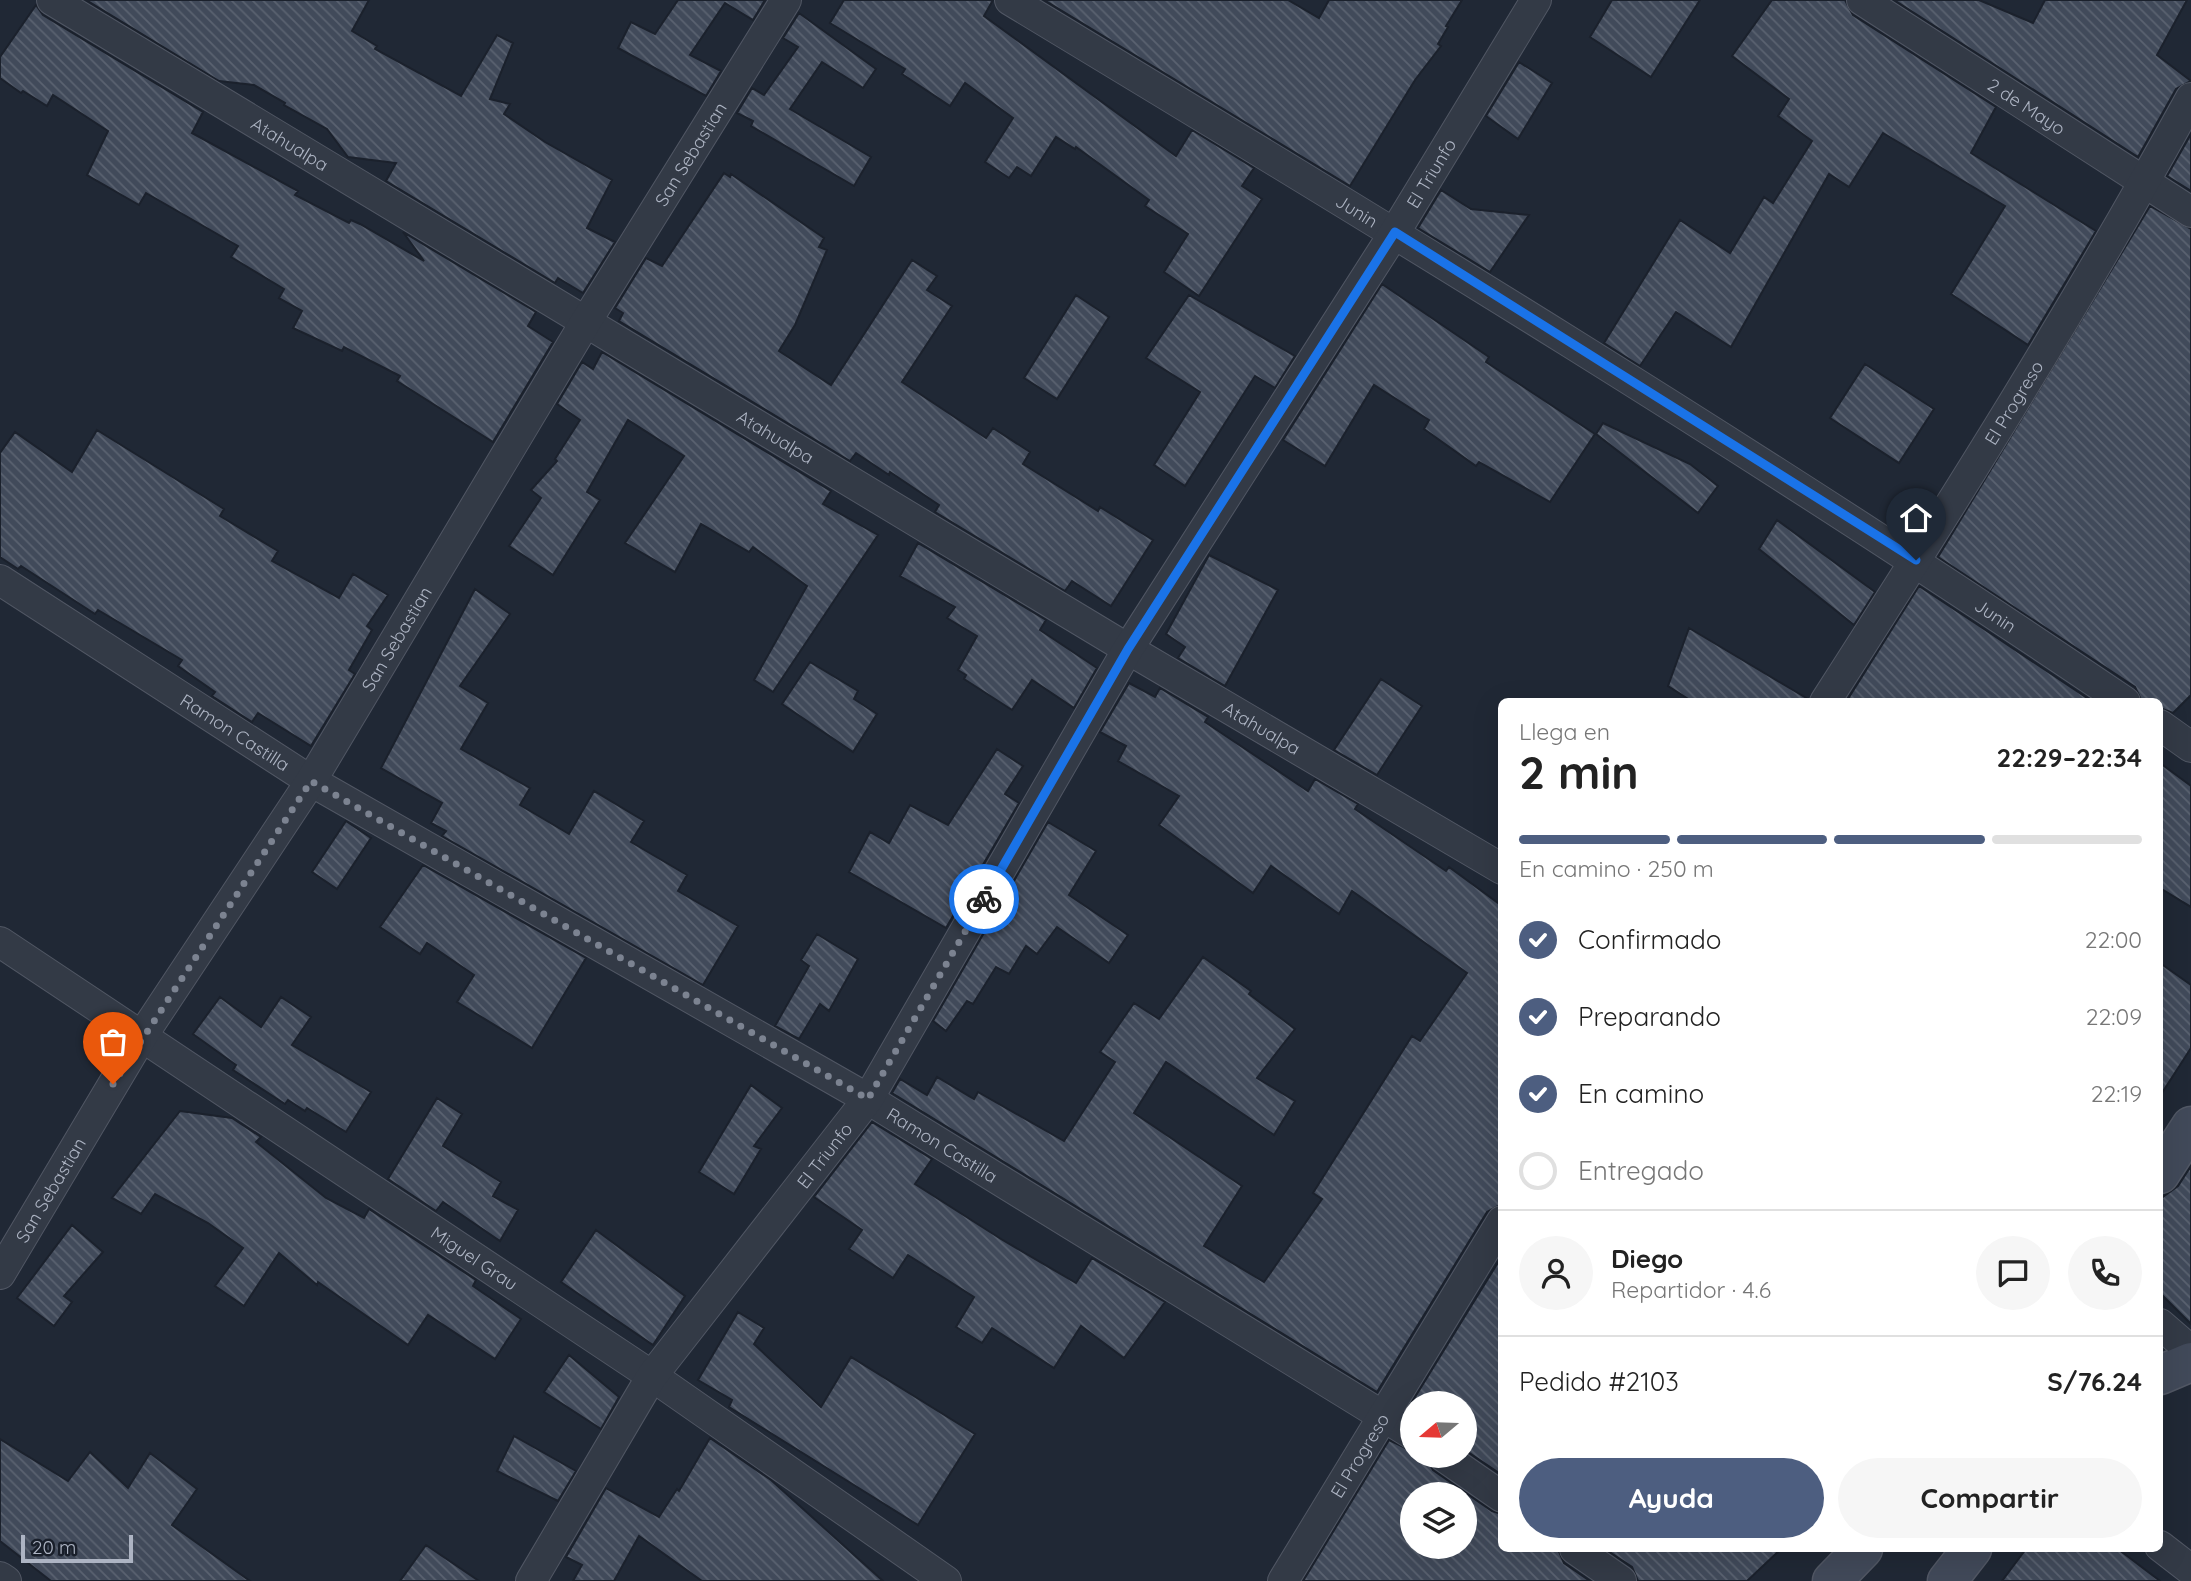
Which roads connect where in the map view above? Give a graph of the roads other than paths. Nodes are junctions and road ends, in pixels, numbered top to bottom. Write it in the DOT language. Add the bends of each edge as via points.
graph roads {
  1 [pos="52,0"];
  2 [pos="786,0"];
  3 [pos="1010,0"];
  4 [pos="1535,0"];
  5 [pos="1862,0"];
  6 [pos="2191,98"];
  7 [pos="2145,182"];
  8 [pos="2191,212"];
  9 [pos="1395,232"];
  10 [pos="585,323"];
  11 [pos="1916,560"];
  12 [pos="0,580"];
  13 [pos="1128,649"];
  14 [pos="1828,698"];
  15 [pos="2119,698"];
  16 [pos="2163,727"];
  17 [pos="2191,747"];
  18 [pos="311,781"];
  19 [pos="1498,867"];
  20 [pos="0,942"];
  21 [pos="142,1036"];
  22 [pos="868,1099"];
  23 [pos="2191,1126"];
  24 [pos="2163,1169"];
  25 [pos="1498,1228"];
  26 [pos="0,1275"];
  27 [pos="2163,1327"];
  28 [pos="2191,1351"];
  29 [pos="2191,1362"];
  30 [pos="2163,1374"];
  31 [pos="652,1376"];
  32 [pos="1385,1415"];
  33 [pos="1400,1426"];
  34 [pos="1461,1468"];
  35 [pos="1498,1494"];
  36 [pos="2163,1548"];
  37 [pos="1579,1552"];
  38 [pos="1860,1552"];
  39 [pos="1970,1552"];
  40 [pos="2191,1570"];
  41 [pos="0,1577"];
  42 [pos="6,1581"];
  43 [pos="531,1581"];
  44 [pos="946,1581"];
  45 [pos="1283,1581"];
  46 [pos="1621,1581"];
  47 [pos="1832,1581"];
  48 [pos="1947,1581"];
  1 -- 10 [label="street, Atahualpa"];
  2 -- 10 [label="street, San Sebastian"];
  3 -- 9 [label="street, Junin"];
  4 -- 9 [label="street, El Triunfo"];
  5 -- 7 [label="street, 2 de Mayo"];
  6 -- 7 [label="street, El Progreso"];
  7 -- 8 [label="street, 2 de Mayo"];
  7 -- 11 [label="street, El Progreso"];
  9 -- 11 [label="street, Junin"];
  9 -- 13 [label="street, El Triunfo"];
  10 -- 13 [label="street, Atahualpa"];
  10 -- 18 [label="street, San Sebastian"];
  11 -- 14 [label="street, El Progreso"];
  11 -- 15 [label="street, Junin"];
  12 -- 18 [label="street, Ramon Castilla"];
  13 -- 19 [label="street, Atahualpa"];
  13 -- 22 [label="street, El Triunfo"];
  16 -- 17 [label="street"];
  18 -- 21 [label="street, San Sebastian"];
  18 -- 22 [label="street, Ramon Castilla"];
  20 -- 21 [label="street, Miguel Grau"];
  21 -- 26 [label="street, San Sebastian"];
  21 -- 31 [label="street, Miguel Grau"];
  22 -- 31 [label="street, El Triunfo"];
  22 -- 32 [label="street, Ramon Castilla"];
  23 -- 24 [label="main road"];
  25 -- 32 [label="street, El Progreso"];
  27 -- 28 [label="street"];
  29 -- 30 [label="main road"];
  31 -- 43 [label="street, El Triunfo"];
  31 -- 44 [label="street, Miguel Grau"];
  32 -- 33 [label="street, Ramon Castilla"];
  32 -- 45 [label="street, El Progreso"];
  34 -- 35 [label="street"];
  36 -- 40 [label="street"];
  37 -- 46 [label="street"];
  38 -- 47 [label="main road"];
  39 -- 48 [label="main road"];
  41 -- 42 [label="street"];
}
